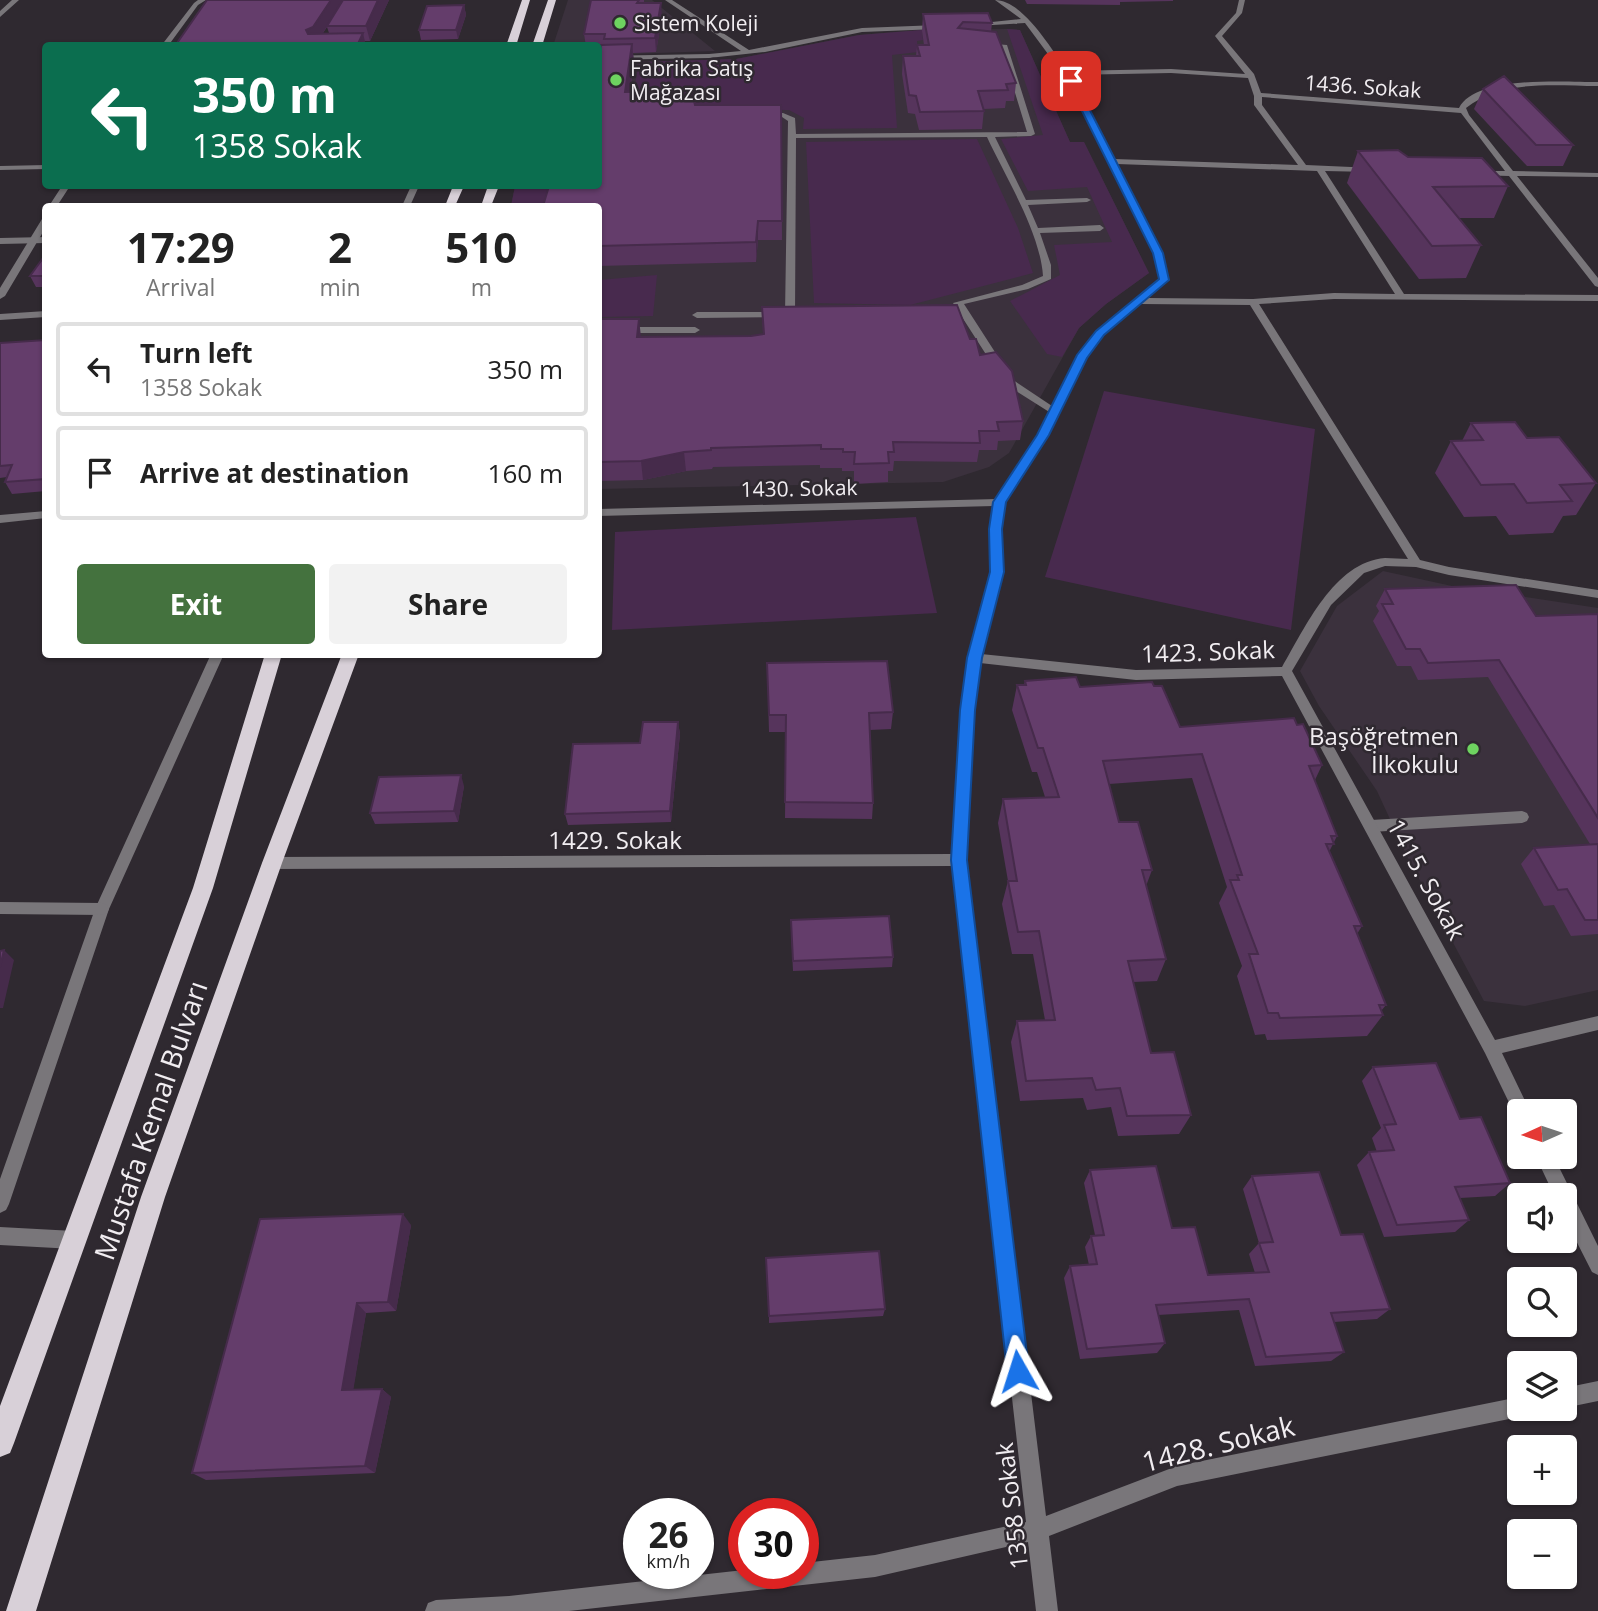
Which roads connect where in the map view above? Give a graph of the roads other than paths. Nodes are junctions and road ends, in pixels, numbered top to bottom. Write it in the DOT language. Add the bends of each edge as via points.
graph roads {
  1 [pos="16,0"];
  2 [pos="203,0"];
  3 [pos="526,0"];
  4 [pos="552,0"];
  5 [pos="668,0"];
  6 [pos="998,0"];
  7 [pos="1242,0"];
  8 [pos="0,15"];
  9 [pos="1027,21"];
  10 [pos="971,24"];
  11 [pos="943,26"];
  12 [pos="329,34"];
  13 [pos="167,42"];
  14 [pos="324,42"];
  15 [pos="513,42"];
  16 [pos="538,42"];
  17 [pos="972,44"];
  18 [pos="748,52"];
  19 [pos="602,58"];
  20 [pos="1065,73"];
  21 [pos="1251,76"];
  22 [pos="1598,84"];
  23 [pos="1260,95"];
  24 [pos="1463,111"];
  25 [pos="749,114"];
  26 [pos="990,135"];
  27 [pos="793,136"];
  28 [pos="1110,160"];
  29 [pos="42,167"];
  30 [pos="0,168"];
  31 [pos="1305,169"];
  32 [pos="1320,169"];
  33 [pos="1387,171"];
  34 [pos="1469,173"];
  35 [pos="1509,173"];
  36 [pos="1598,175"];
  37 [pos="1087,200"];
  38 [pos="1021,202"];
  39 [pos="42,225"];
  40 [pos="1100,228"];
  41 [pos="1034,231"];
  42 [pos="33,240"];
  43 [pos="42,240"];
  44 [pos="0,241"];
  45 [pos="1598,284"];
  46 [pos="0,296"];
  47 [pos="1401,296"];
  48 [pos="1598,298"];
  49 [pos="1142,301"];
  50 [pos="1253,302"];
  51 [pos="963,310"];
  52 [pos="951,311"];
  53 [pos="42,314"];
  54 [pos="697,315"];
  55 [pos="790,315"];
  56 [pos="804,315"];
  57 [pos="0,317"];
  58 [pos="602,330"];
  59 [pos="695,330"];
  60 [pos="1054,412"];
  61 [pos="1000,502"];
  62 [pos="602,513"];
  63 [pos="42,514"];
  64 [pos="0,519"];
  65 [pos="1416,563"];
  66 [pos="1598,594"];
  67 [pos="216,658"];
  68 [pos="273,658"];
  69 [pos="349,658"];
  70 [pos="974,658"];
  71 [pos="1286,671"];
  72 [pos="1522,817"];
  73 [pos="1371,827"];
  74 [pos="959,860"];
  75 [pos="272,863"];
  76 [pos="0,908"];
  77 [pos="102,909"];
  78 [pos="1598,1023"];
  79 [pos="1492,1048"];
  80 [pos="1516,1099"];
  81 [pos="0,1203"];
  82 [pos="1577,1223"];
  83 [pos="0,1236"];
  84 [pos="74,1240"];
  85 [pos="1598,1266"];
  86 [pos="1598,1391"];
  87 [pos="1577,1395"];
  88 [pos="1507,1409"];
  89 [pos="0,1444"];
  90 [pos="1036,1530"];
  91 [pos="21,1611"];
  92 [pos="436,1611"];
  93 [pos="1047,1611"];
  1 -- 8 [label="street"];
  2 -- 13 [label="street"];
  3 -- 15 [label="highway"];
  4 -- 16 [label="highway"];
  5 -- 18 [label="street"];
  6 -- 9 [label="street, 1358 Sokak"];
  7 -- 21 [label="street" via="1239,13 1218,36"];
  9 -- 10 [label="street"];
  9 -- 20 [label="street, 1358 Sokak"];
  11 -- 18 [label="street" via="862,30"];
  12 -- 14 [label="street"];
  17 -- 26 [label="street" via="1004,45 1031,134"];
  18 -- 19 [label="street"];
  20 -- 21 [label="street" via="1171,71"];
  20 -- 28 [label="street, 1358 Sokak"];
  21 -- 23 [label="street"];
  22 -- 24 [label="street" via="1502,87 1471,97"];
  23 -- 24 [label="street, 1436. Sokak"];
  23 -- 31 [label="street" via="1258,105"];
  24 -- 35 [label="street"];
  25 -- 27 [label="street" via="789,116"];
  26 -- 27 [label="street"];
  26 -- 38 [label="street"];
  27 -- 55 [label="street"];
  28 -- 31 [label="street"];
  28 -- 49 [label="street, 1358 Sokak" via="1163,268 1164,280"];
  29 -- 30 [label="street"];
  31 -- 32 [label="street"];
  32 -- 33 [label="street"];
  32 -- 47 [label="street"];
  34 -- 35 [label="street"];
  35 -- 36 [label="street"];
  35 -- 45 [label="street"];
  37 -- 38 [label="street"];
  38 -- 41 [label="street"];
  39 -- 42 [label="street"];
  40 -- 41 [label="street"];
  41 -- 51 [label="street" via="1048,277 958,303"];
  42 -- 43 [label="street"];
  42 -- 44 [label="street"];
  42 -- 46 [label="street"];
  47 -- 48 [label="street"];
  47 -- 50 [label="street"];
  49 -- 50 [label="street"];
  49 -- 60 [label="street, 1358 Sokak" via="1100,333 1081,357"];
  50 -- 65 [label="street"];
  51 -- 52 [label="street"];
  51 -- 60 [label="street" via="1009,382"];
  53 -- 57 [label="street"];
  54 -- 55 [label="street"];
  55 -- 56 [label="street"];
  58 -- 59 [label="street"];
  60 -- 61 [label="street, 1358 Sokak"];
  61 -- 62 [label="street, 1430. Sokak"];
  61 -- 70 [label="street, 1358 Sokak" via="997,572"];
  63 -- 64 [label="street"];
  65 -- 66 [label="street, 1423. Sokak"];
  65 -- 71 [label="street, 1423. Sokak" via="1384,562 1360,570 1326,602"];
  67 -- 77 [label="street"];
  68 -- 84 [label="highway, Mustafa Kemal Bulvarı" via="203,888"];
  69 -- 75 [label="highway, Mustafa Kemal Bulvarı"];
  70 -- 71 [label="street, 1423. Sokak" via="1136,675"];
  70 -- 74 [label="street, 1358 Sokak"];
  71 -- 73 [label="street, 1415. Sokak"];
  72 -- 73 [label="street"];
  73 -- 79 [label="street, 1415. Sokak"];
  74 -- 75 [label="street, 1429. Sokak"];
  74 -- 90 [label="street, 1358 Sokak"];
  75 -- 91 [label="highway, Mustafa Kemal Bulvarı" via="153,1197"];
  76 -- 77 [label="street"];
  77 -- 81 [label="street"];
  78 -- 79 [label="street"];
  79 -- 80 [label="street, 1415. Sokak"];
  82 -- 85 [label="street"];
  83 -- 84 [label="street"];
  84 -- 89 [label="highway, Mustafa Kemal Bulvarı"];
  86 -- 87 [label="street"];
  88 -- 90 [label="street, 1428. Sokak" via="1177,1476"];
  90 -- 92 [label="street, 1428. Sokak" via="875,1566"];
  90 -- 93 [label="street, 1358 Sokak"];
}
